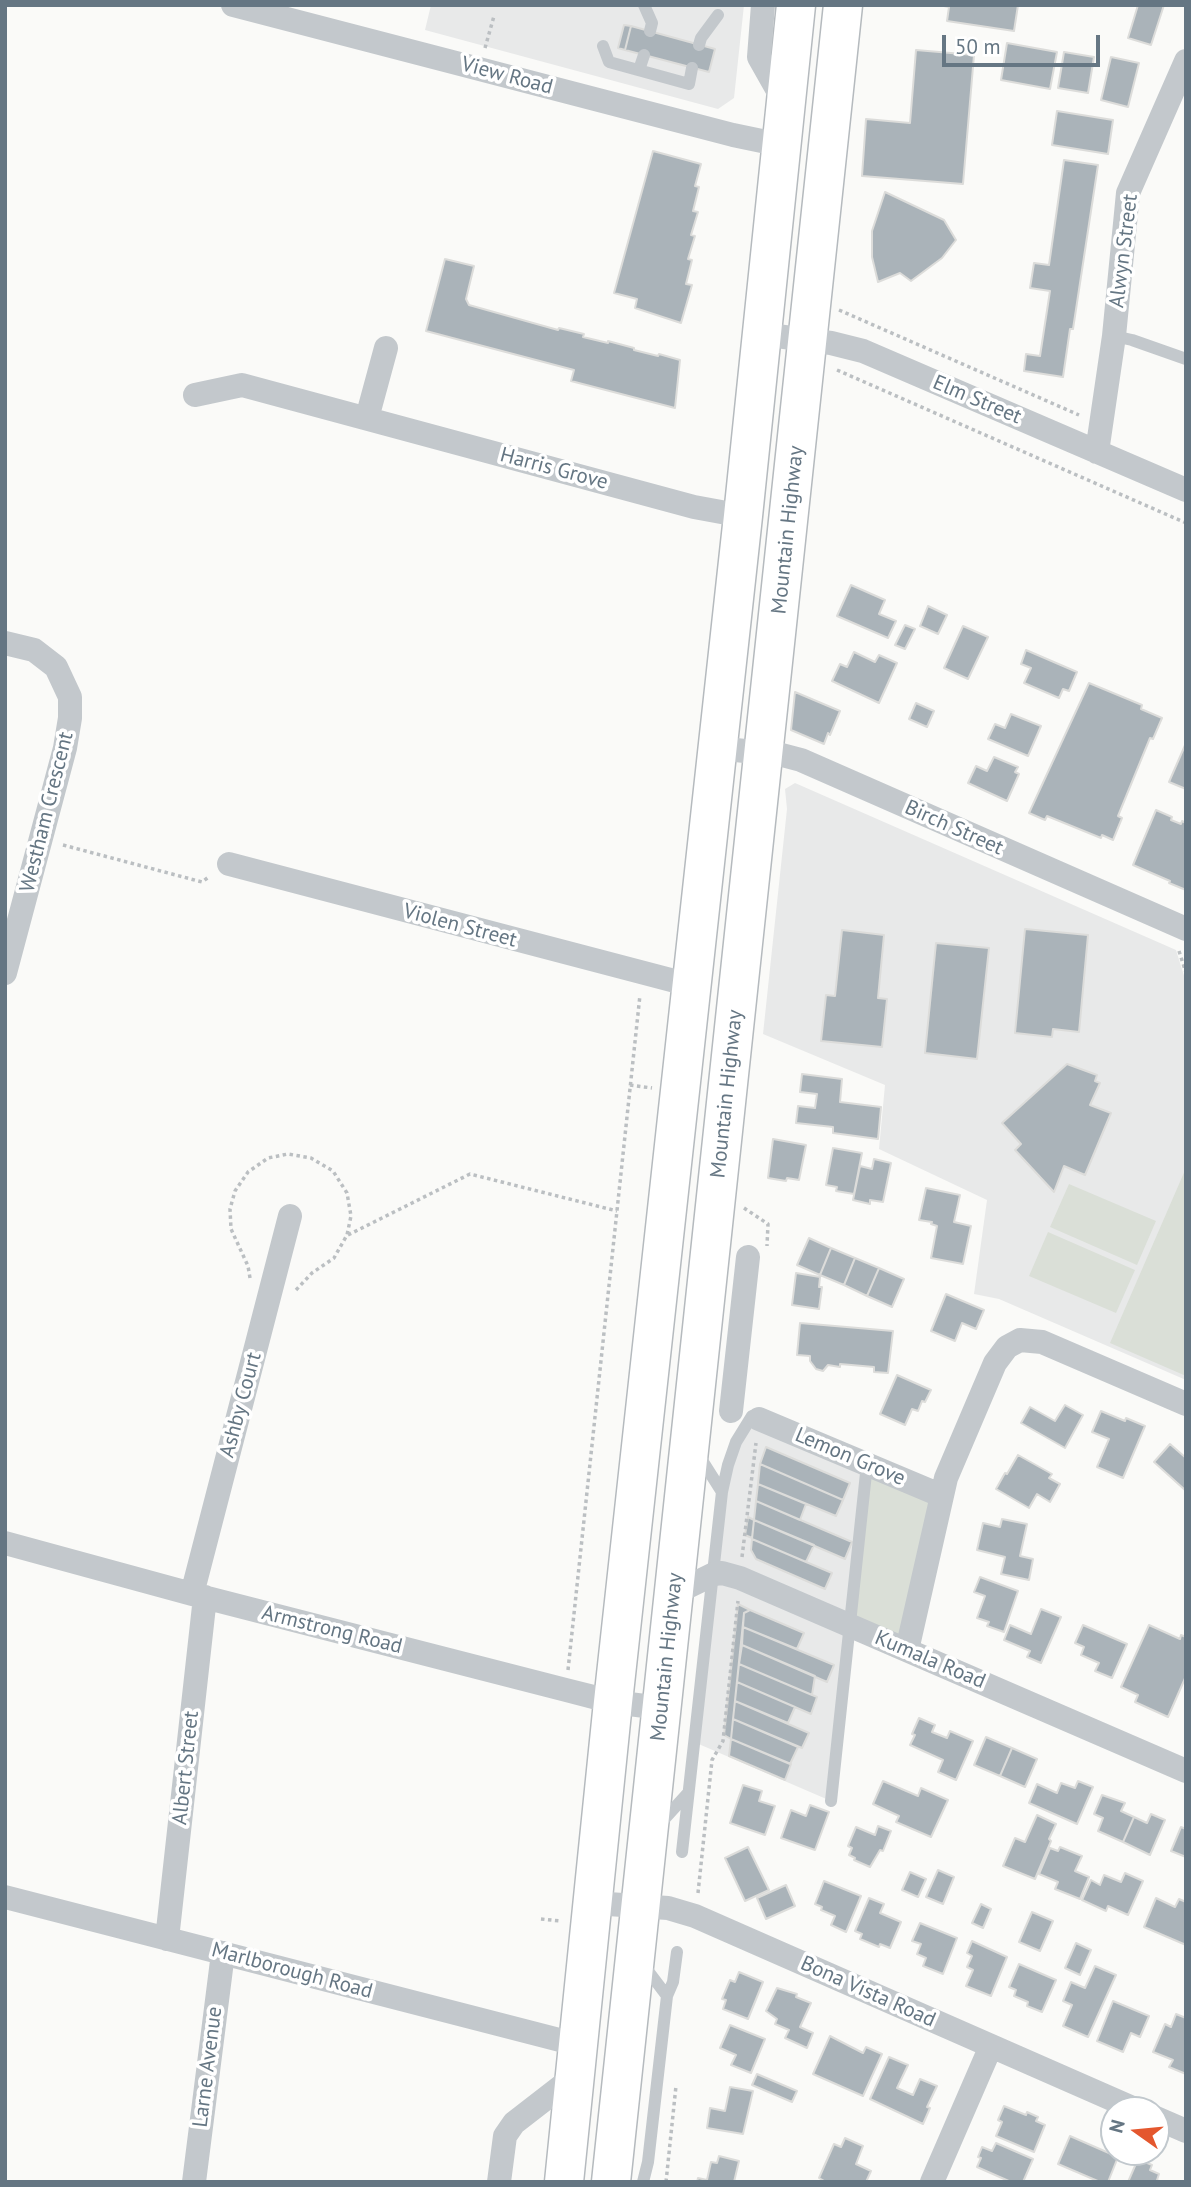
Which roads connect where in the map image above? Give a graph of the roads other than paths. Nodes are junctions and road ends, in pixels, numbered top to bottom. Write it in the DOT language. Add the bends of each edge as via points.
graph roads {
  1 [pos="233,5"];
  2 [pos="644,5"];
  3 [pos="764,5"];
  4 [pos="796,5"];
  5 [pos="843,5"];
  6 [pos="718,15"];
  7 [pos="650,31"];
  8 [pos="699,44"];
  9 [pos="603,46"];
  10 [pos="644,55"];
  11 [pos="1186,61"];
  12 [pos="692,68"];
  13 [pos="639,70"];
  14 [pos="785,103"];
  15 [pos="781,145"];
  16 [pos="761,334"];
  17 [pos="1114,336"];
  18 [pos="386,348"];
  19 [pos="819,353"];
  20 [pos="1186,359"];
  21 [pos="195,395"];
  22 [pos="367,418"];
  23 [pos="1097,452"];
  24 [pos="1186,490"];
  25 [pos="743,516"];
  26 [pos="5,643"];
  27 [pos="717,748"];
  28 [pos="764,753"];
  29 [pos="229,864"];
  30 [pos="1186,929"];
  31 [pos="5,973"];
  32 [pos="690,985"];
  33 [pos="290,1216"];
  34 [pos="757,1257"];
  35 [pos="647,1401"];
  36 [pos="1186,1404"];
  37 [pos="749,1421"];
  38 [pos="692,1423"];
  39 [pos="867,1464"];
  40 [pos="722,1492"];
  41 [pos="940,1495"];
  42 [pos="5,1543"];
  43 [pos="714,1574"];
  44 [pos="673,1594"];
  45 [pos="198,1596"];
  46 [pos="850,1626"];
  47 [pos="907,1650"];
  48 [pos="613,1702"];
  49 [pos="661,1708"];
  50 [pos="1186,1771"];
  51 [pos="689,1793"];
  52 [pos="831,1801"];
  53 [pos="647,1838"];
  54 [pos="682,1852"];
  55 [pos="5,1897"];
  56 [pos="641,1906"];
  57 [pos="577,1912"];
  58 [pos="167,1939"];
  59 [pos="677,1952"];
  60 [pos="223,1953"];
  61 [pos="635,1953"];
  62 [pos="667,1996"];
  63 [pos="991,2046"];
  64 [pos="577,2060"];
  65 [pos="1105,2096"];
  66 [pos="194,2182"];
  67 [pos="499,2182"];
  68 [pos="564,2182"];
  69 [pos="611,2182"];
  70 [pos="643,2182"];
  71 [pos="932,2182"];
  1 -- 15 [label="street, View Road"];
  2 -- 7 [label="lane" via="652,23"];
  3 -- 14 [label="street" via="759,57"];
  4 -- 14 [label="main road"];
  5 -- 19 [label="main road, Mountain Highway"];
  6 -- 8 [label="lane"];
  9 -- 13 [label="lane" via="609,62"];
  10 -- 13 [label="lane"];
  11 -- 17 [label="street, Alwyn Street" via="1128,193"];
  12 -- 13 [label="lane" via="689,84"];
  14 -- 15 [label="main road"];
  15 -- 16 [label="main road"];
  16 -- 19 [label="street, Elm Street"];
  16 -- 25 [label="main road"];
  17 -- 20 [label="lane"];
  17 -- 23 [label="street, Alwyn Street"];
  18 -- 22 [label="street"];
  19 -- 23 [label="street, Elm Street" via="841,344 863,351"];
  19 -- 28 [label="main road, Mountain Highway"];
  21 -- 22 [label="street, Harris Grove" via="242,385"];
  22 -- 25 [label="street, Harris Grove" via="694,507"];
  23 -- 24 [label="street, Elm Street"];
  25 -- 27 [label="main road"];
  26 -- 31 [label="street, Westham Crescent" via="34,650 56,667 70,697 65,748"];
  27 -- 28 [label="street, Birch Street"];
  27 -- 32 [label="main road"];
  28 -- 30 [label="street, Birch Street" via="801,760"];
  28 -- 38 [label="main road, Mountain Highway"];
  29 -- 32 [label="street, Violen Street"];
  32 -- 35 [label="main road"];
  33 -- 45 [label="street, Ashby Court"];
  34 -- 37 [label="street, Mountain Highway"];
  35 -- 38 [label="street, Lemon Grove"];
  35 -- 48 [label="main road"];
  36 -- 41 [label="street" via="1042,1342 1020,1340 1000,1354"];
  37 -- 38 [label="street, Lemon Grove"];
  37 -- 39 [label="street, Lemon Grove"];
  37 -- 40 [label="lane, Mountain Highway" via="732,1452"];
  38 -- 40 [label="lane"];
  38 -- 44 [label="main road, Mountain Highway"];
  39 -- 41 [label="street, Lemon Grove"];
  39 -- 46 [label="lane"];
  40 -- 43 [label="lane, Mountain Highway"];
  41 -- 47 [label="street"];
  42 -- 45 [label="street, Armstrong Road"];
  43 -- 44 [label="street"];
  43 -- 46 [label="street, Kumala Road" via="740,1578"];
  43 -- 51 [label="lane, Mountain Highway"];
  44 -- 49 [label="main road, Mountain Highway"];
  45 -- 48 [label="street, Armstrong Road"];
  45 -- 58 [label="street, Albert Street"];
  46 -- 47 [label="street, Kumala Road"];
  46 -- 52 [label="lane"];
  47 -- 50 [label="street, Kumala Road"];
  48 -- 49 [label="street, Armstrong Road"];
  48 -- 57 [label="main road"];
  49 -- 53 [label="main road, Mountain Highway"];
  51 -- 53 [label="lane"];
  51 -- 54 [label="lane, Mountain Highway"];
  53 -- 56 [label="main road, Mountain Highway"];
  55 -- 58 [label="street, Marlborough Road"];
  56 -- 57 [label="street, Bona Vista Road"];
  56 -- 61 [label="main road, Mountain Highway"];
  56 -- 63 [label="street, Bona Vista Road" via="695,1916"];
  57 -- 64 [label="main road"];
  58 -- 60 [label="street, Marlborough Road"];
  59 -- 62 [label="lane"];
  60 -- 64 [label="street, Marlborough Road"];
  60 -- 66 [label="street, Larne Avenue"];
  61 -- 62 [label="lane"];
  61 -- 69 [label="main road, Mountain Highway"];
  62 -- 70 [label="lane"];
  63 -- 65 [label="street, Bona Vista Road"];
  63 -- 71 [label="street"];
  64 -- 67 [label="street" via="505,2136"];
  64 -- 68 [label="main road"];
}
